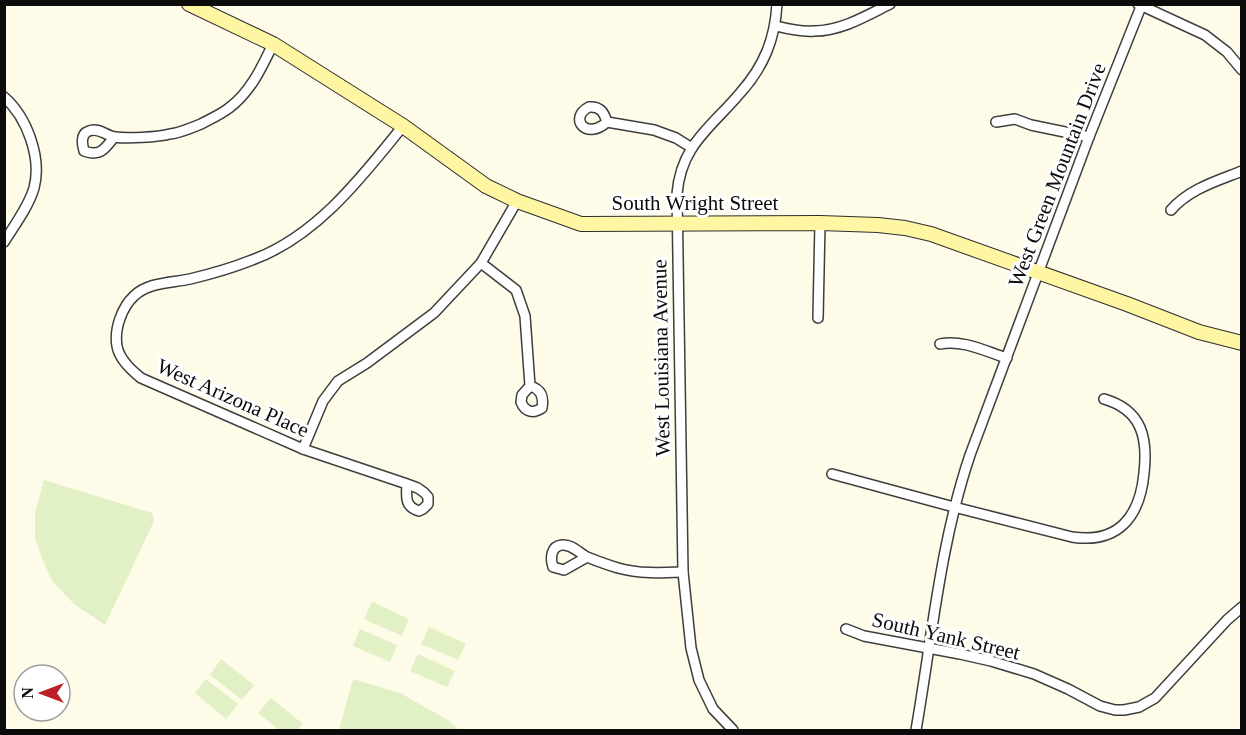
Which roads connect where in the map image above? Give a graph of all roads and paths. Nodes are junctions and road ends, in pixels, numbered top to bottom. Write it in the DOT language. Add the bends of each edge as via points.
graph roads {
  1 [pos="189,4"];
  2 [pos="777,4"];
  3 [pos="890,4"];
  4 [pos="1141,5"];
  5 [pos="776,26"];
  6 [pos="273,44"];
  7 [pos="1242,70"];
  8 [pos="4,97"];
  9 [pos="996,122"];
  10 [pos="607,123"];
  11 [pos="403,126"];
  12 [pos="114,137"];
  13 [pos="1089,137"];
  14 [pos="692,148"];
  15 [pos="1242,171"];
  16 [pos="517,201"];
  17 [pos="1172,210"];
  18 [pos="677,223"];
  19 [pos="820,223"];
  20 [pos="4,242"];
  21 [pos="481,263"];
  22 [pos="1039,273"];
  23 [pos="818,318"];
  24 [pos="1242,343"];
  25 [pos="940,344"];
  26 [pos="1007,358"];
  27 [pos="530,386"];
  28 [pos="1104,399"];
  29 [pos="303,449"];
  30 [pos="832,474"];
  31 [pos="406,484"];
  32 [pos="954,507"];
  33 [pos="587,557"];
  34 [pos="683,572"];
  35 [pos="1242,607"];
  36 [pos="846,628"];
  37 [pos="930,648"];
  38 [pos="733,730"];
  39 [pos="916,730"];
  1 -- 6 [label="street, South Wright Street"];
  2 -- 5 [label="street, West Louisiana Avenue"];
  3 -- 5 [label="street" via="828,30"];
  4 -- 7 [label="street" via="1205,34"];
  4 -- 13 [label="street, West Green Mountain Drive"];
  5 -- 14 [label="street, West Louisiana Avenue" via="756,72"];
  6 -- 11 [label="street, South Wright Street"];
  6 -- 12 [label="street" via="241,97 216,117 171,134"];
  8 -- 20 [label="street" via="26,128 35,175 28,202"];
  9 -- 13 [label="street" via="1015,119"];
  10 -- 14 [label="street" via="654,130"];
  11 -- 16 [label="street, South Wright Street" via="486,186"];
  11 -- 29 [label="street, West Arizona Place" via="363,176 297,237 254,260 142,289 121,315 117,346 131,370 141,378"];
  13 -- 22 [label="street, West Green Mountain Drive"];
  14 -- 18 [label="street, West Louisiana Avenue" via="679,178"];
  15 -- 17 [label="street" via="1193,191"];
  16 -- 18 [label="street, South Wright Street" via="581,224"];
  16 -- 21 [label="street"];
  18 -- 19 [label="street, South Wright Street"];
  18 -- 34 [label="street, West Louisiana Avenue"];
  19 -- 22 [label="street, South Wright Street" via="905,228"];
  19 -- 23 [label="street"];
  21 -- 27 [label="street" via="516,290 525,316"];
  21 -- 29 [label="street" via="434,314 338,381 323,401"];
  22 -- 24 [label="street, South Wright Street" via="1199,332"];
  22 -- 26 [label="street, West Green Mountain Drive"];
  25 -- 26 [label="street" via="948,342"];
  26 -- 32 [label="street, West Green Mountain Drive"];
  28 -- 32 [label="street" via="1134,417 1145,443 1142,493 1128,521 1120,527 1101,537 1082,538"];
  29 -- 31 [label="street, West Arizona Place"];
  30 -- 32 [label="street"];
  32 -- 37 [label="street, West Green Mountain Drive"];
  33 -- 34 [label="street" via="640,573"];
  34 -- 38 [label="street, West Louisiana Avenue" via="691,648 699,680 713,709"];
  35 -- 37 [label="street, South Yank Street" via="1155,698 1132,709 1100,706 1034,674"];
  36 -- 37 [label="street, South Yank Street" via="864,636"];
  37 -- 39 [label="street, West Green Mountain Drive"];
}
